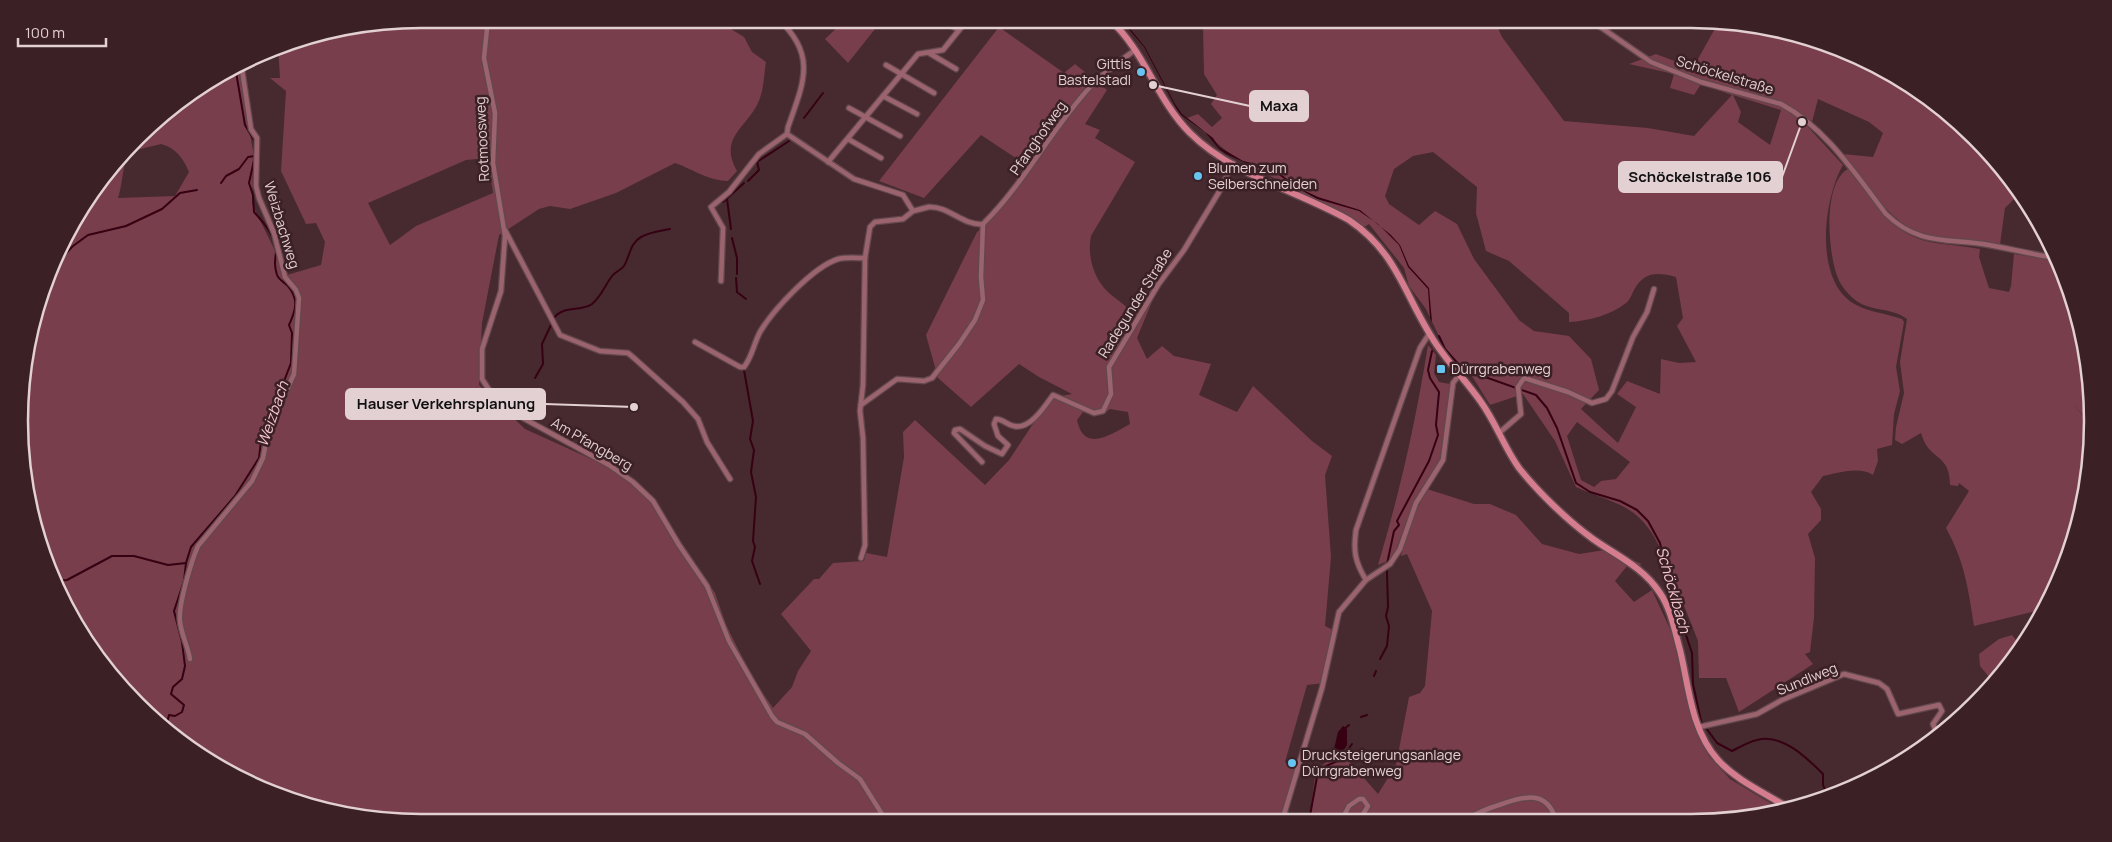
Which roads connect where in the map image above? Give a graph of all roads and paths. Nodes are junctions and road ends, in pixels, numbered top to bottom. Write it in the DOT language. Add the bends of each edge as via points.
graph roads {
  1 [pos="487,28"];
  2 [pos="785,28"];
  3 [pos="955,28"];
  4 [pos="1117,28"];
  5 [pos="1602,28"];
  6 [pos="959,30"];
  7 [pos="1136,49"];
  8 [pos="929,53"];
  9 [pos="886,65"];
  10 [pos="956,69"];
  11 [pos="242,71"];
  12 [pos="902,74"];
  13 [pos="934,93"];
  14 [pos="883,96"];
  15 [pos="849,108"];
  16 [pos="917,114"];
  17 [pos="866,117"];
  18 [pos="788,134"];
  19 [pos="900,136"];
  20 [pos="848,139"];
  21 [pos="881,158"];
  22 [pos="828,162"];
  23 [pos="1233,163"];
  24 [pos="913,211"];
  25 [pos="983,224"];
  26 [pos="504,229"];
  27 [pos="2048,256"];
  28 [pos="865,258"];
  29 [pos="721,281"];
  30 [pos="1654,289"];
  31 [pos="1429,334"];
  32 [pos="695,342"];
  33 [pos="1458,375"];
  34 [pos="861,405"];
  35 [pos="1499,433"];
  36 [pos="982,462"];
  37 [pos="730,479"];
  38 [pos="861,558"];
  39 [pos="1366,580"];
  40 [pos="190,659"];
  41 [pos="1699,727"];
  42 [pos="1935,729"];
  43 [pos="1782,804"];
  44 [pos="882,814"];
  45 [pos="1284,814"];
  46 [pos="1345,814"];
  47 [pos="1363,814"];
  48 [pos="1477,814"];
  49 [pos="1553,814"];
  1 -- 26 [label="street, Rotmoosweg" via="484,58 494,113 493,163"];
  2 -- 18 [label="street" via="799,46 806,66"];
  3 -- 6 [label="street"];
  4 -- 7 [label="main road"];
  5 -- 27 [label="street, Schöckelstraße" via="1651,62 1684,76 1781,104 1796,112 1847,163 1886,214 1912,234 1927,239 1989,245"];
  6 -- 8 [label="street" via="944,50"];
  7 -- 23 [label="main road" via="1182,123 1200,142"];
  7 -- 25 [label="street, Pfanghofweg" via="1092,86 1017,187"];
  8 -- 10 [label="street"];
  8 -- 12 [label="street" via="918,54"];
  9 -- 12 [label="street"];
  11 -- 40 [label="street, Weizbachweg" via="251,129 257,138 256,186 274,233 285,277 299,298 296,357 294,374 268,432 256,474 198,546 194,556 179,608"];
  12 -- 13 [label="street"];
  12 -- 14 [label="street"];
  14 -- 16 [label="street"];
  14 -- 17 [label="street"];
  15 -- 17 [label="street"];
  17 -- 19 [label="street"];
  17 -- 20 [label="street"];
  18 -- 22 [label="street"];
  18 -- 29 [label="street" via="759,154 729,192 711,207 723,228"];
  20 -- 21 [label="street"];
  20 -- 22 [label="street"];
  22 -- 24 [label="street" via="854,179 903,194"];
  23 -- 31 [label="main road" via="1338,214 1366,232 1391,261"];
  23 -- 36 [label="street, Radegunder Straße" via="1184,250 1158,285 1109,367 1111,394 1103,411 1094,413 1053,395 1041,411 1022,426 1015,427 996,419 995,430 1008,445 1002,454 960,429 955,430 954,433"];
  24 -- 25 [label="street" via="930,207 968,223"];
  24 -- 28 [label="street" via="903,219 874,222 870,227"];
  25 -- 34 [label="street" via="983,300 975,320 959,344 932,378 924,381 897,379"];
  26 -- 37 [label="street" via="560,335 600,351 628,353 634,358 698,420 707,442"];
  26 -- 44 [label="street, Am Pfangberg" via="501,291 482,350 482,380 512,412 608,465 634,482 653,501 707,586 729,642 772,716 777,722 805,734 860,778"];
  28 -- 32 [label="street" via="838,259 802,284 760,332 744,367"];
  28 -- 34 [label="street"];
  30 -- 35 [label="street" via="1647,312 1606,399 1592,404 1530,379 1520,381 1521,414"];
  31 -- 33 [label="main road"];
  31 -- 39 [label="street" via="1420,348 1356,530 1353,552"];
  33 -- 35 [label="main road" via="1482,403"];
  33 -- 39 [label="street" via="1453,383 1441,466 1416,503 1395,560"];
  34 -- 38 [label="street" via="865,545"];
  35 -- 41 [label="main road" via="1520,469 1542,492 1580,529 1638,568 1661,595 1673,626"];
  39 -- 45 [label="street" via="1339,612 1322,688"];
  41 -- 42 [label="street, Sundlweg" via="1757,714 1844,674 1879,683 1887,689 1898,714 1940,705 1942,711 1933,724"];
  41 -- 43 [label="main road" via="1712,752 1729,770"];
  46 -- 47 [label="street" via="1349,806 1359,799 1368,806"];
  48 -- 49 [label="street" via="1525,796 1547,804"];
}
